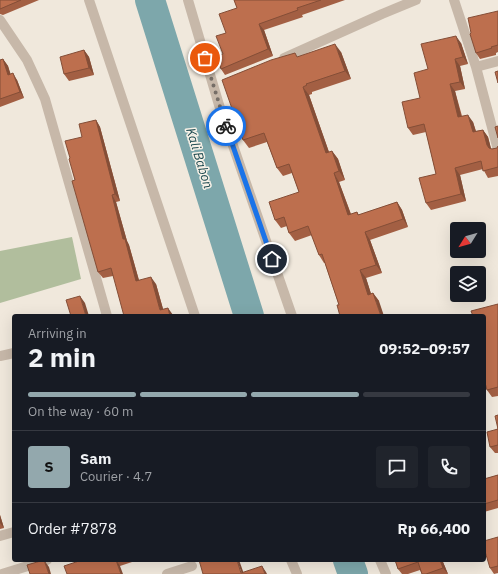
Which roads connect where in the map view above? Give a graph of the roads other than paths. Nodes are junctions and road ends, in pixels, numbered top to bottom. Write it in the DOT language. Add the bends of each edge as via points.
graph roads {
  1 [pos="88,0"];
  2 [pos="188,0"];
  3 [pos="416,0"];
  4 [pos="454,0"];
  5 [pos="0,20"];
  6 [pos="498,61"];
  7 [pos="276,62"];
  8 [pos="476,67"];
  9 [pos="498,147"];
  10 [pos="106,314"];
  11 [pos="194,314"];
  12 [pos="291,314"];
  13 [pos="12,353"];
  14 [pos="0,356"];
  15 [pos="12,533"];
  16 [pos="0,536"];
  17 [pos="41,562"];
  18 [pos="292,562"];
  19 [pos="381,562"];
  20 [pos="193,567"];
  21 [pos="2,574"];
  22 [pos="167,574"];
  23 [pos="297,574"];
  24 [pos="386,574"];
  1 -- 11 [label="street"];
  2 -- 12 [label="street"];
  3 -- 7 [label="street"];
  4 -- 8 [label="street"];
  5 -- 10 [label="street" via="27,60 45,99"];
  6 -- 8 [label="street"];
  8 -- 9 [label="street"];
  13 -- 14 [label="street"];
  15 -- 16 [label="street"];
  17 -- 21 [label="street"];
  18 -- 23 [label="street"];
  19 -- 24 [label="street"];
  20 -- 22 [label="street"];
}
